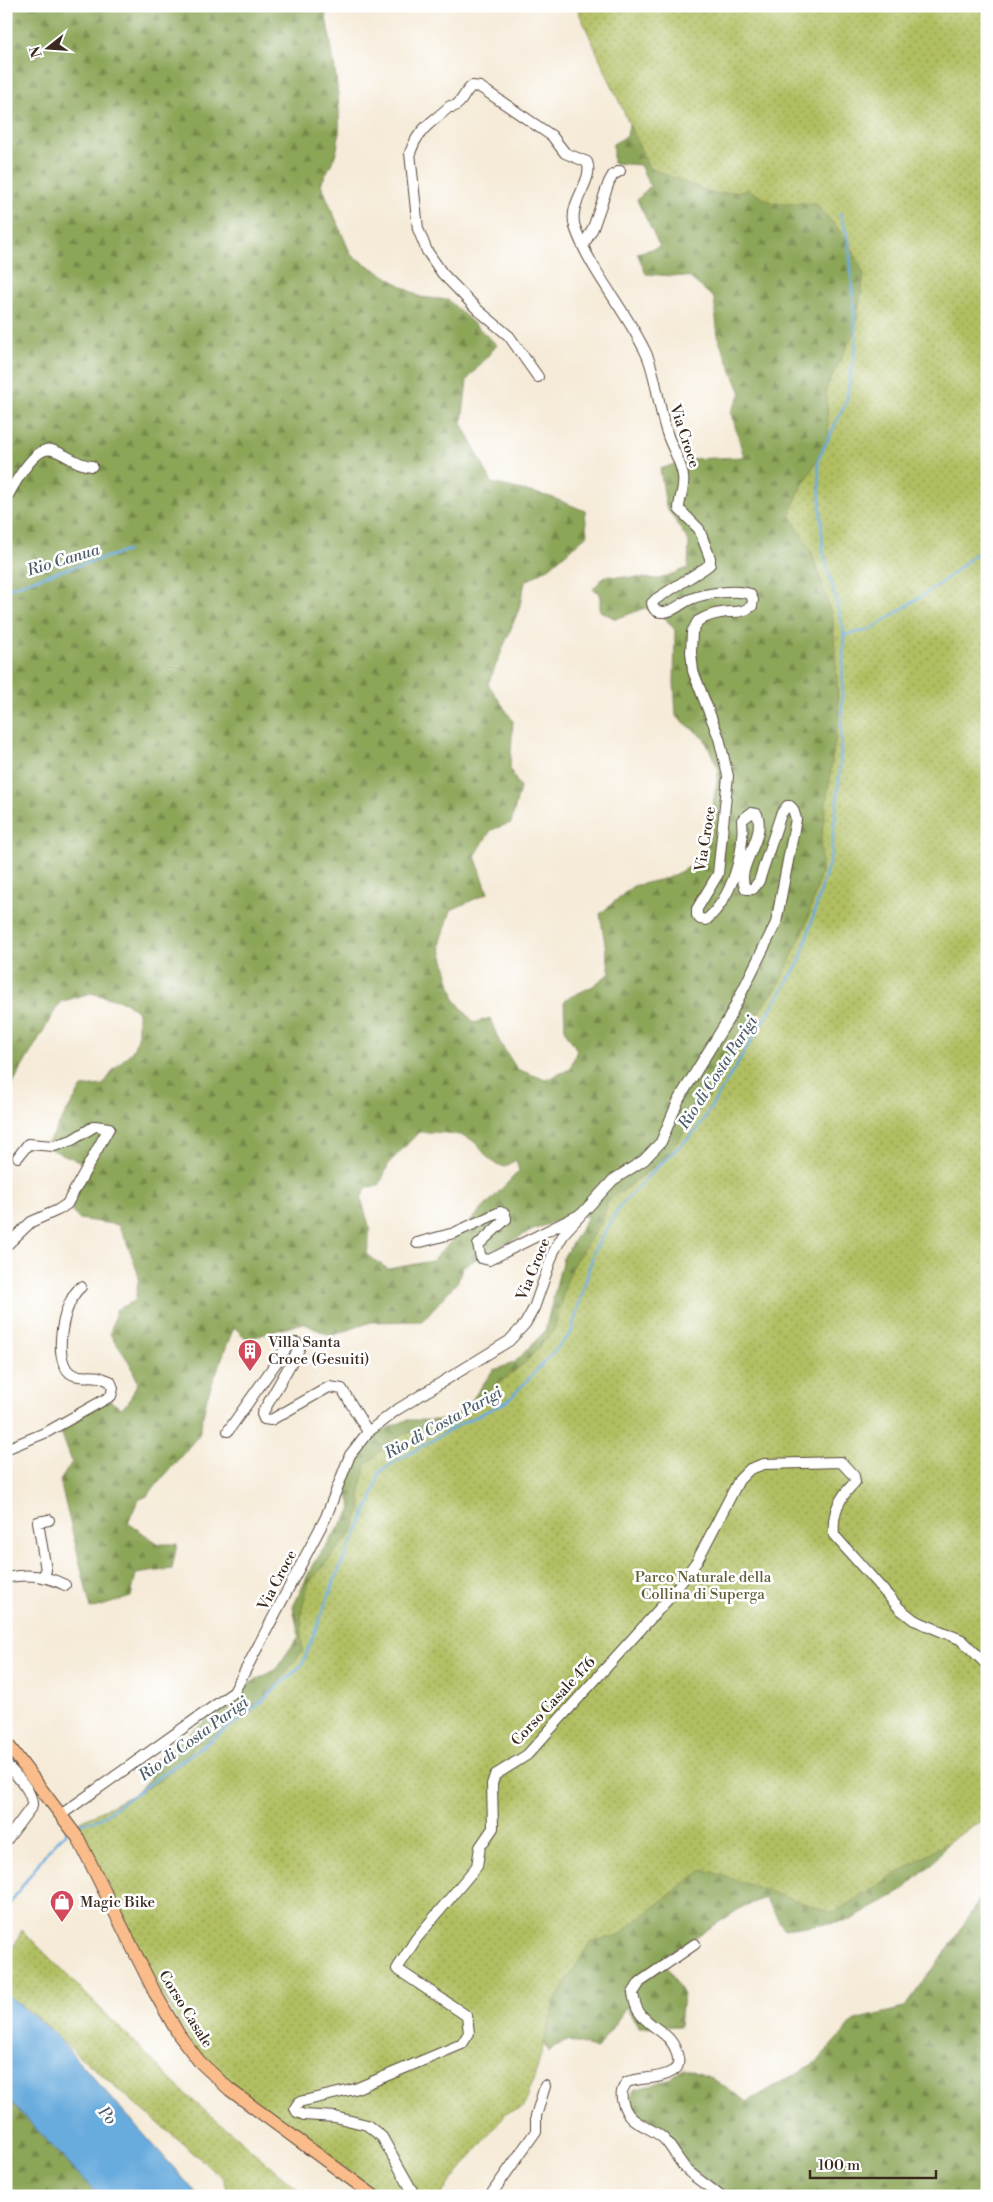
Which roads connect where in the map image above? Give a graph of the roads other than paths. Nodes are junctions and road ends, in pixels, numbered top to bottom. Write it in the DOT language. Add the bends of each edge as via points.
graph roads {
  1 [pos="620,171"];
  2 [pos="583,246"];
  3 [pos="538,377"];
  4 [pos="92,466"];
  5 [pos="6,499"];
  6 [pos="18,1157"];
  7 [pos="582,1215"];
  8 [pos="417,1243"];
  9 [pos="6,1246"];
  10 [pos="81,1286"];
  11 [pos="228,1431"];
  12 [pos="368,1432"];
  13 [pos="6,1448"];
  14 [pos="49,1520"];
  15 [pos="44,1576"];
  16 [pos="6,1578"];
  17 [pos="65,1585"];
  18 [pos="987,1665"];
  19 [pos="7,1745"];
  20 [pos="6,1764"];
  21 [pos="68,1822"];
  22 [pos="6,1841"];
  23 [pos="695,1944"];
  24 [pos="545,2086"];
  25 [pos="374,2196"];
  26 [pos="415,2196"];
  27 [pos="490,2196"];
  28 [pos="720,2196"];
  1 -- 2 [label="street" via="609,182"];
  2 -- 3 [label="street, Via Croce" via="572,210 589,166 587,162 565,153 552,136 477,86 468,89 458,106 450,106 420,131 410,153 418,229 427,251 442,273 509,336"];
  2 -- 7 [label="street, Via Croce" via="646,354 667,433 683,475 684,488 679,509 699,529 710,558 710,564 656,598 652,607 663,612 671,610 704,594 746,592 753,600 748,609 716,614 698,621 692,632 690,652 693,671 719,738 728,776 718,874 696,909 700,919 710,917 730,887 744,838 742,820 746,814 757,814 758,834 742,875 746,889 753,889 759,881 787,806 794,809 796,818 776,923 730,1018 679,1099 662,1142 644,1160 613,1180"];
  4 -- 5 [label="street" via="81,465 51,449 43,450 35,455"];
  6 -- 9 [label="street" via="28,1144 54,1146 95,1126 109,1128 67,1204 31,1222"];
  7 -- 8 [label="street" via="576,1215 490,1260 481,1258 478,1245 506,1219 500,1212 454,1233"];
  7 -- 12 [label="street, Via Croce" via="565,1232 554,1251 534,1308 509,1341 395,1411"];
  10 -- 13 [label="street" via="74,1291 64,1314 63,1362 76,1376 100,1377 110,1381 113,1388 111,1396 47,1432"];
  11 -- 12 [label="street" via="290,1343 297,1343 299,1349 262,1414 264,1419 271,1420 329,1387 336,1387 342,1389"];
  12 -- 21 [label="street, Via Croce" via="350,1455 326,1517 234,1692"];
  14 -- 15 [label="street" via="38,1522 46,1570"];
  15 -- 16 [label="street"];
  15 -- 17 [label="street"];
  18 -- 26 [label="street, Corso Casale 476" via="962,1640 914,1620 900,1609 834,1535 839,1499 855,1482 854,1476 841,1462 764,1464 750,1469 739,1480 696,1561 670,1596 527,1755 495,1775 492,1784 493,1828 480,1847 476,1866 416,1939 397,1969 467,2016 469,2033 462,2044 355,2089 299,2102 295,2108 304,2115 335,2117 367,2125 382,2137"];
  19 -- 21 [label="main road, Corso Casale"];
  20 -- 22 [label="street" via="32,1801 21,1823"];
  21 -- 25 [label="main road, Corso Casale" via="169,2018 199,2061 230,2090"];
  23 -- 28 [label="street" via="640,1982 633,1993 638,2011 671,2040 679,2060 678,2067 663,2075 627,2082 621,2096 633,2121 658,2134 688,2170"];
  24 -- 27 [label="street" via="536,2116 536,2131"];
}
